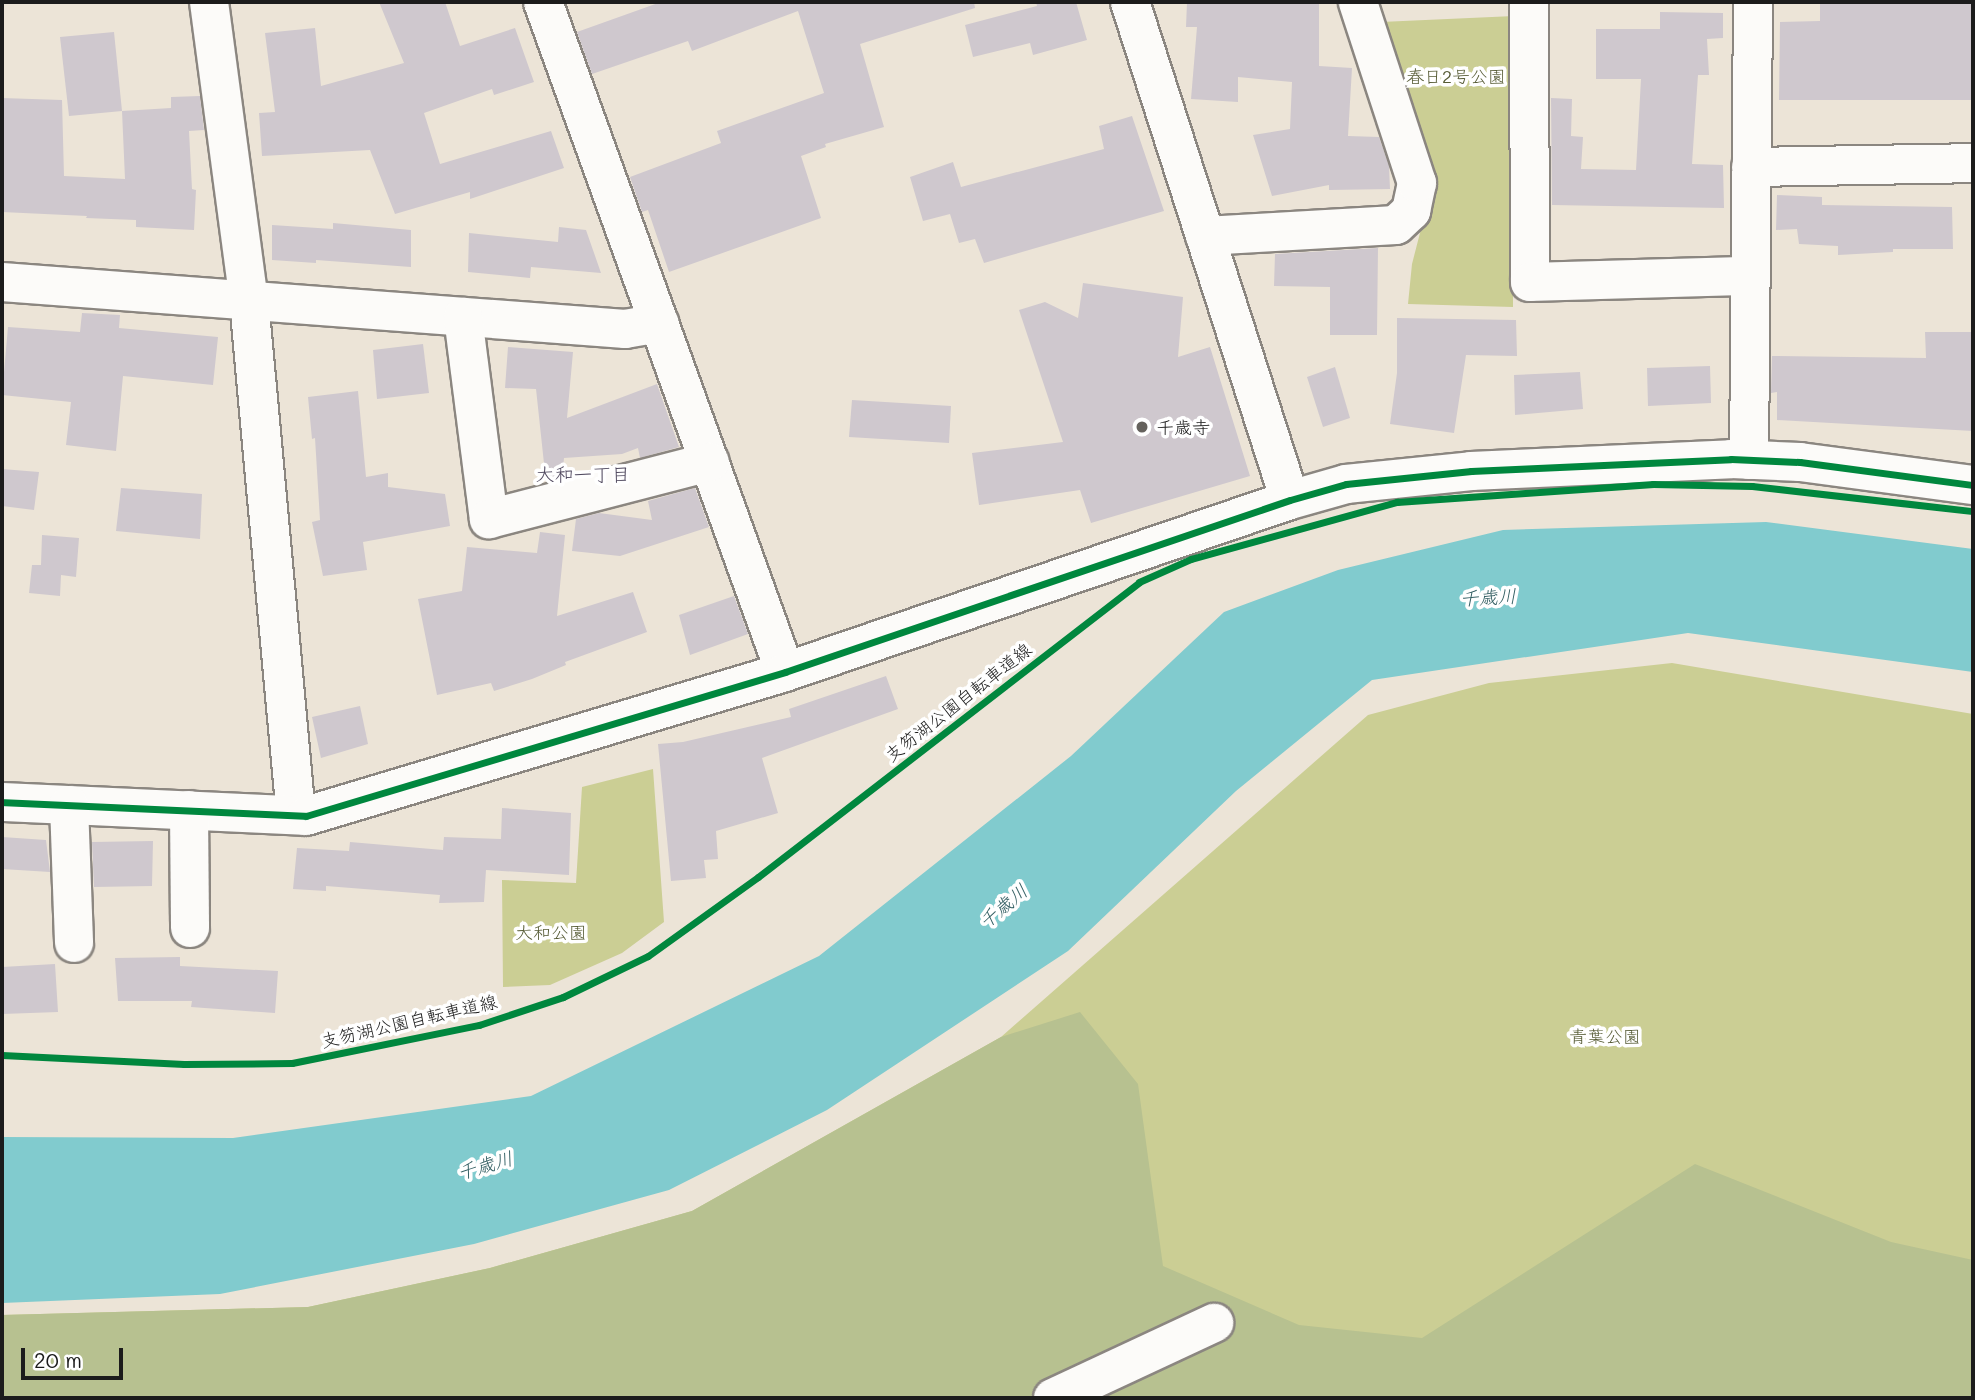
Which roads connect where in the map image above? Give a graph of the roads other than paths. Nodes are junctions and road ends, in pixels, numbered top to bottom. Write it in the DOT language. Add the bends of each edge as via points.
graph roads {
  1 [pos="209,2"];
  2 [pos="543,2"];
  3 [pos="1130,2"];
  4 [pos="1358,2"];
  5 [pos="1529,2"];
  6 [pos="1753,2"];
  7 [pos="1973,163"];
  8 [pos="1751,167"];
  9 [pos="1205,236"];
  10 [pos="1751,276"];
  11 [pos="2,282"];
  12 [pos="249,301"];
  13 [pos="463,317"];
  14 [pos="659,323"];
  15 [pos="1749,460"];
  16 [pos="710,462"];
  17 [pos="1973,485"];
  18 [pos="1290,500"];
  19 [pos="785,672"];
  20 [pos="2,802"];
  21 [pos="69,805"];
  22 [pos="190,810"];
  23 [pos="296,815"];
  24 [pos="190,928"];
  25 [pos="74,943"];
  26 [pos="1214,1323"];
  27 [pos="1054,1398"];
  1 -- 12 [label="street"];
  2 -- 14 [label="street"];
  3 -- 9 [label="street"];
  4 -- 9 [label="street" via="1417,183 1411,211 1395,225"];
  5 -- 10 [label="street" via="1530,282"];
  6 -- 8 [label="street"];
  7 -- 8 [label="street"];
  8 -- 10 [label="street"];
  9 -- 18 [label="street"];
  10 -- 15 [label="street"];
  11 -- 12 [label="street"];
  12 -- 13 [label="street"];
  12 -- 23 [label="street"];
  13 -- 14 [label="street" via="625,329"];
  13 -- 16 [label="street" via="489,519"];
  14 -- 16 [label="street"];
  15 -- 17 [label="street" via="1800,462"];
  15 -- 18 [label="street" via="1471,471 1346,484"];
  16 -- 19 [label="street"];
  18 -- 19 [label="street"];
  19 -- 23 [label="street" via="306,816"];
  20 -- 21 [label="street"];
  21 -- 22 [label="street"];
  21 -- 25 [label="street"];
  22 -- 23 [label="street"];
  22 -- 24 [label="street"];
  26 -- 27 [label="street"];
}
